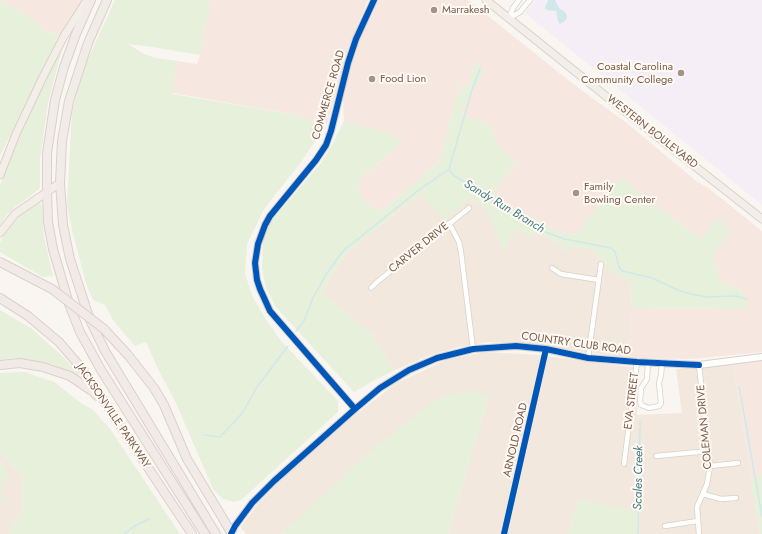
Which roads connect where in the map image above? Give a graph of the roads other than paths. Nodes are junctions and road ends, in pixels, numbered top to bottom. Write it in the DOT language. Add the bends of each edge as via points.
graph roads {
  1 [pos="87,0"];
  2 [pos="91,0"];
  3 [pos="107,0"];
  4 [pos="374,0"];
  5 [pos="486,0"];
  6 [pos="519,0"];
  7 [pos="530,0"];
  8 [pos="509,18"];
  9 [pos="0,175"];
  10 [pos="60,183"];
  11 [pos="47,192"];
  12 [pos="469,208"];
  13 [pos="762,218"];
  14 [pos="449,223"];
  15 [pos="0,233"];
  16 [pos="0,262"];
  17 [pos="601,264"];
  18 [pos="552,268"];
  19 [pos="599,280"];
  20 [pos="371,288"];
  21 [pos="0,298"];
  22 [pos="473,348"];
  23 [pos="546,349"];
  24 [pos="762,357"];
  25 [pos="588,358"];
  26 [pos="637,362"];
  27 [pos="648,363"];
  28 [pos="662,364"];
  29 [pos="0,365"];
  30 [pos="699,365"];
  31 [pos="355,409"];
  32 [pos="115,417"];
  33 [pos="709,451"];
  34 [pos="656,456"];
  35 [pos="738,463"];
  36 [pos="624,464"];
  37 [pos="710,466"];
  38 [pos="703,494"];
  39 [pos="736,498"];
  40 [pos="698,521"];
  41 [pos="666,526"];
  42 [pos="214,532"];
  43 [pos="192,534"];
  44 [pos="205,534"];
  45 [pos="231,534"];
  46 [pos="504,534"];
  47 [pos="699,534"];
  1 -- 9 [label="main road" via="64,36 36,91"];
  2 -- 11 [label="highway" via="64,67 55,100 47,153"];
  3 -- 10 [label="highway" via="88,43 68,101 62,141"];
  4 -- 31 [label="street, COMMERCE ROAD" via="348,62 326,145 270,216 258,244 255,263 260,290 270,312"];
  5 -- 8 [label="main road, WESTERN BOULEVARD"];
  6 -- 8 [label="street"];
  7 -- 8 [label="street" via="520,12"];
  8 -- 13 [label="main road, WESTERN BOULEVARD"];
  10 -- 11 [label="main road"];
  10 -- 42 [label="highway" via="63,225 70,259 90,320 105,351"];
  11 -- 15 [label="main road" via="15,214"];
  11 -- 44 [label="highway" via="48,222 55,256 80,332 101,370"];
  12 -- 14 [label="street, CARVER DRIVE"];
  14 -- 20 [label="street, CARVER DRIVE"];
  14 -- 22 [label="street" via="461,252"];
  16 -- 45 [label="highway, bridge" via="52,289 104,329 128,355 164,405 187,459"];
  17 -- 19 [label="street"];
  18 -- 19 [label="street" via="561,274"];
  19 -- 25 [label="street"];
  21 -- 32 [label="highway, JACKSONVILLE PARKWAY" via="28,316 59,342 84,371"];
  22 -- 23 [label="main road, COUNTRY CLUB ROAD" via="516,346"];
  22 -- 31 [label="main road, COUNTRY CLUB ROAD" via="436,358 409,370 380,388"];
  23 -- 25 [label="main road, COUNTRY CLUB ROAD"];
  23 -- 46 [label="street, ARNOLD ROAD"];
  24 -- 30 [label="main road, COUNTRY CLUB ROAD"];
  25 -- 26 [label="main road, COUNTRY CLUB ROAD"];
  26 -- 27 [label="main road, COUNTRY CLUB ROAD"];
  26 -- 36 [label="street, EVA STREET"];
  27 -- 28 [label="main road, COUNTRY CLUB ROAD"];
  27 -- 28 [label="street" via="647,379 641,388 640,401 649,408 661,403 659,380"];
  28 -- 30 [label="main road, COUNTRY CLUB ROAD"];
  29 -- 32 [label="highway" via="20,363 70,376 92,391"];
  30 -- 33 [label="street, COLEMAN DRIVE"];
  31 -- 45 [label="main road, COUNTRY CLUB ROAD" via="268,486 252,503"];
  32 -- 43 [label="highway, JACKSONVILLE PARKWAY"];
  33 -- 34 [label="street"];
  33 -- 37 [label="street, COLEMAN DRIVE"];
  35 -- 37 [label="street"];
  37 -- 38 [label="street, COLEMAN DRIVE"];
  38 -- 39 [label="street" via="721,499"];
  38 -- 40 [label="street, COLEMAN DRIVE" via="697,507"];
  40 -- 41 [label="street"];
  40 -- 47 [label="street, COLEMAN DRIVE"];
}
